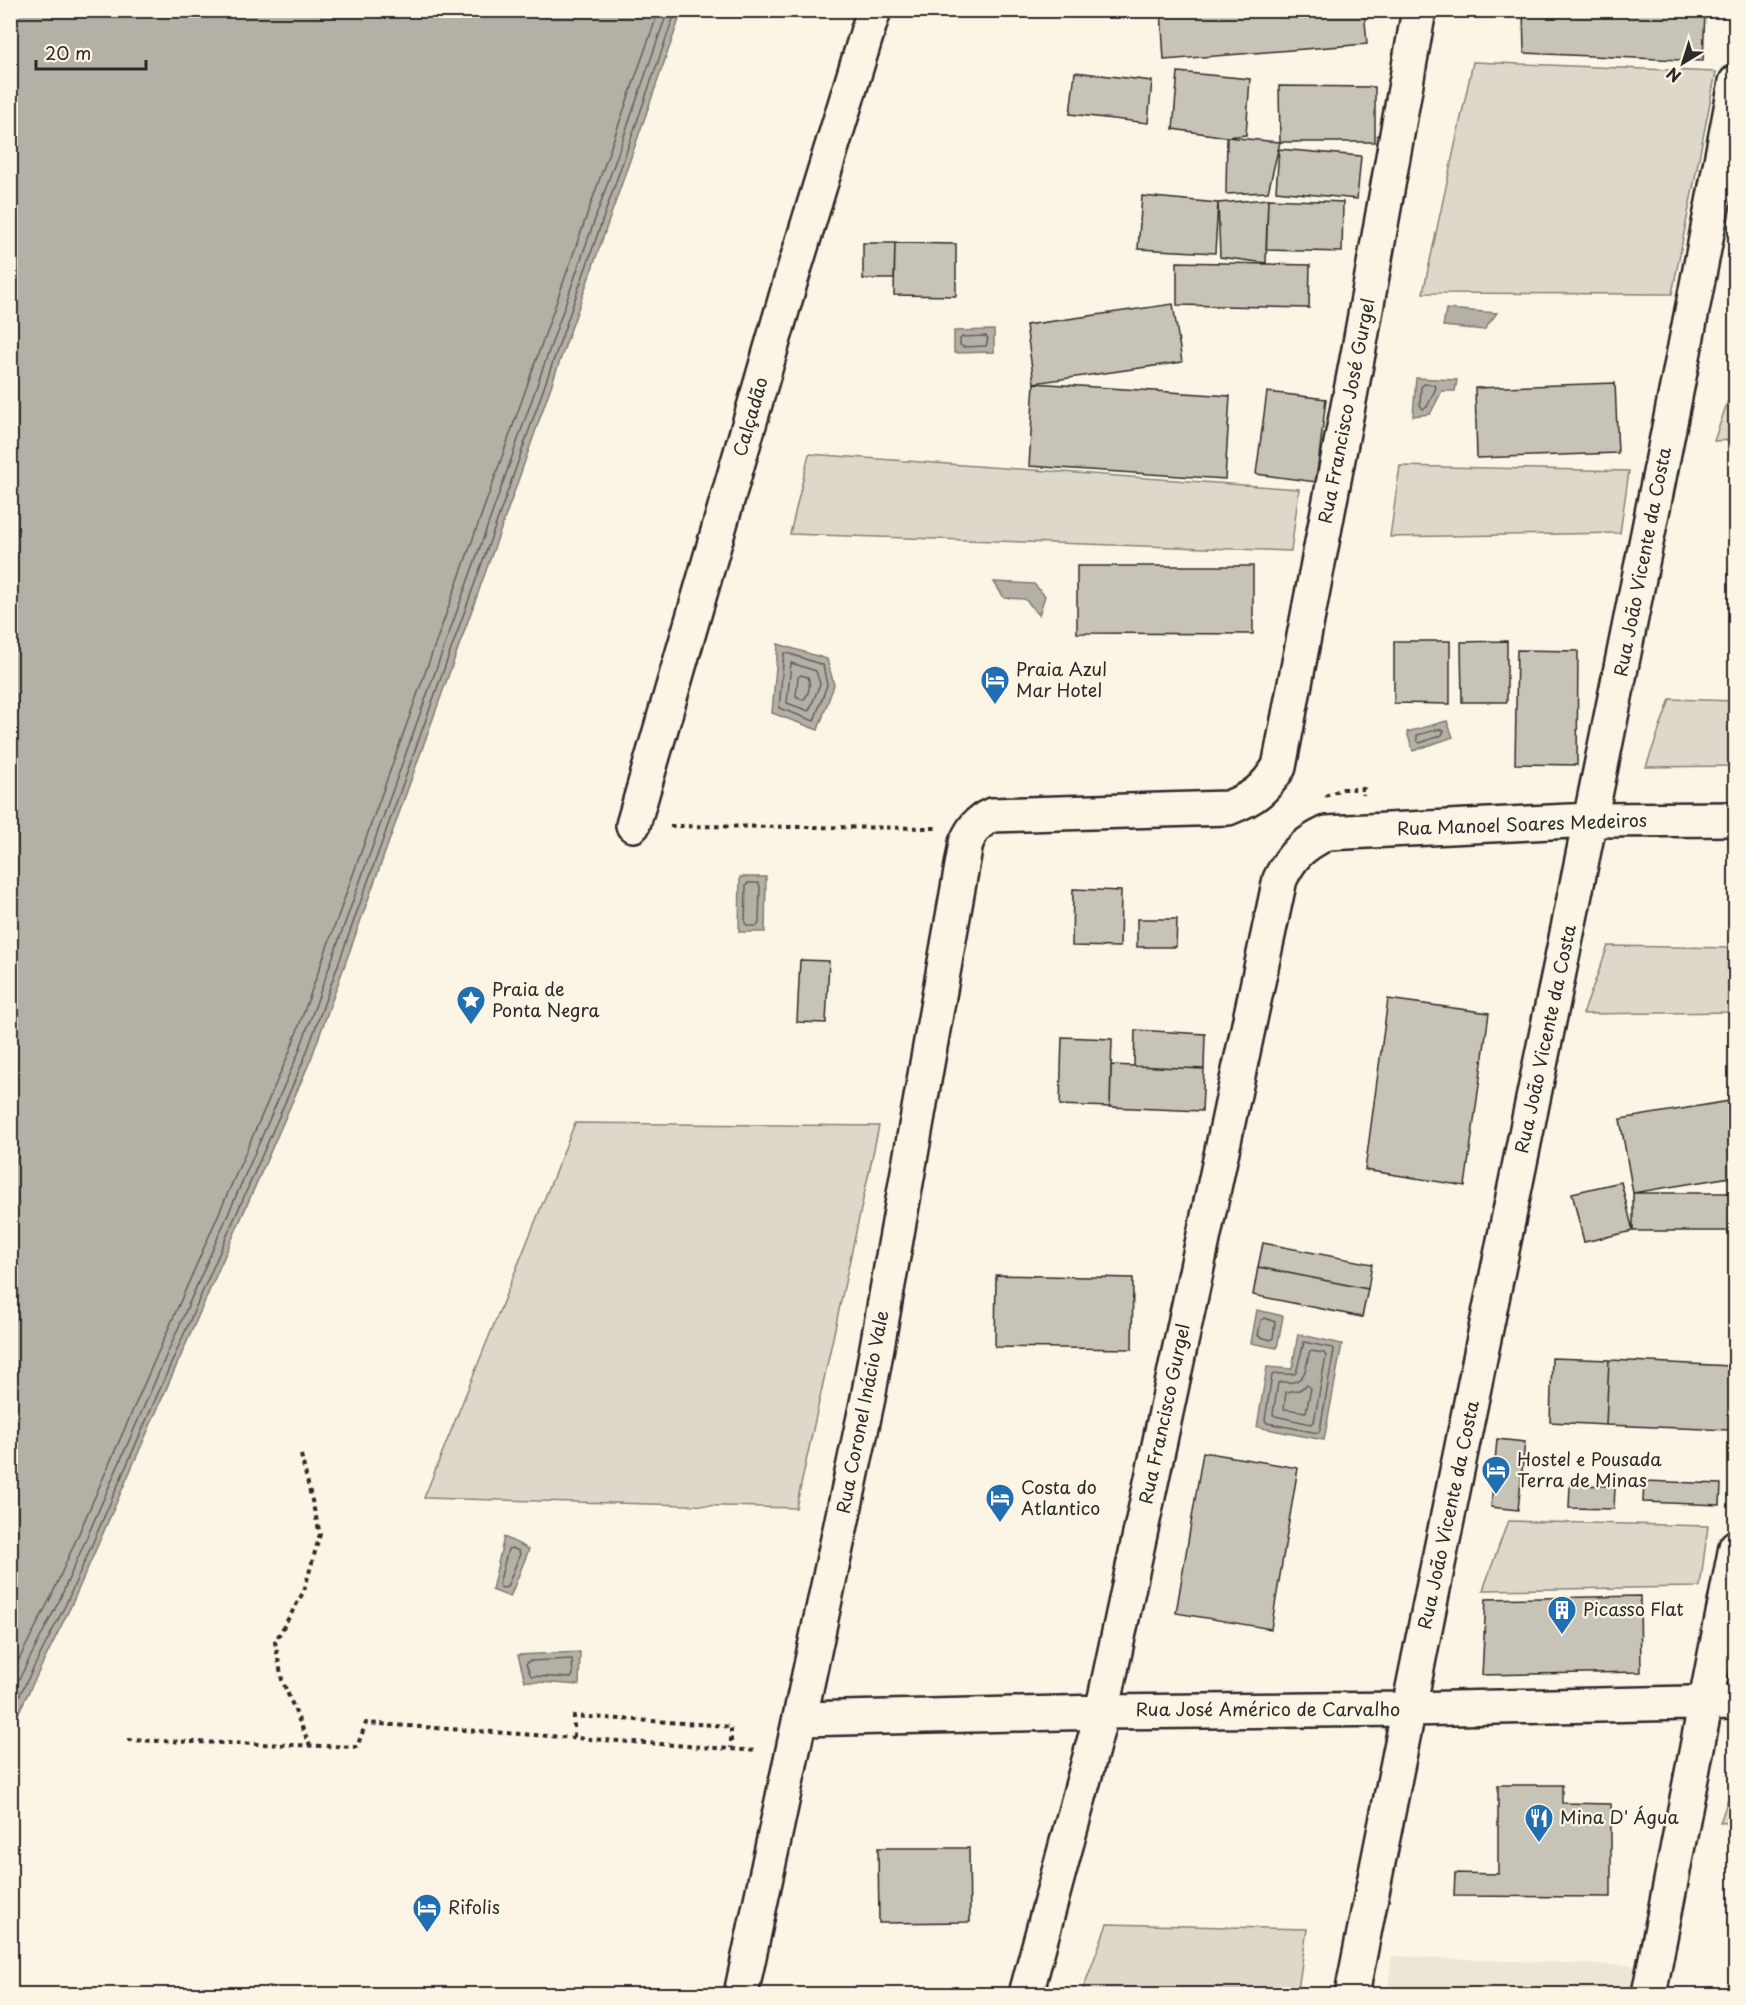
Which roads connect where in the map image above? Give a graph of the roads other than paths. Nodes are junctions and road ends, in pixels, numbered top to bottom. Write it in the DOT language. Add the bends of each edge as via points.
graph roads {
  1 [pos="874,10"];
  2 [pos="1419,10"];
  3 [pos="1736,82"];
  4 [pos="1736,819"];
  5 [pos="1591,820"];
  6 [pos="633,825"];
  7 [pos="972,828"];
  8 [pos="1310,841"];
  9 [pos="1736,1547"];
  10 [pos="1720,1702"];
  11 [pos="1408,1709"];
  12 [pos="1102,1712"];
  13 [pos="800,1719"];
  14 [pos="741,1995"];
  15 [pos="1026,1995"];
  16 [pos="1352,1995"];
  17 [pos="1649,1995"];
  1 -- 6 [label="street, Calçadão" via="790,283"];
  2 -- 7 [label="street, Rua Francisco José Gurgel" via="1280,767 1267,786 1228,808 992,815"];
  3 -- 5 [label="street, Rua João Vicente da Costa"];
  4 -- 5 [label="street, Rua Manoel Soares Medeiros"];
  5 -- 8 [label="street, Rua Manoel Soares Medeiros" via="1327,833"];
  5 -- 11 [label="street, Rua João Vicente da Costa"];
  7 -- 13 [label="street, Rua Coronel Inácio Vale" via="966,843 868,1398"];
  8 -- 12 [label="street, Rua Francisco Gurgel" via="1288,863 1280,879"];
  9 -- 10 [label="street"];
  10 -- 11 [label="street, Rua José Américo de Carvalho"];
  10 -- 17 [label="street"];
  11 -- 12 [label="street, Rua José Américo de Carvalho"];
  11 -- 16 [label="street, Rua João Vicente da Costa"];
  12 -- 13 [label="street, Rua José Américo de Carvalho"];
  12 -- 15 [label="street, Rua Francisco Gurgel"];
  13 -- 14 [label="street, Rua Coronel Inácio Vale"];
}
